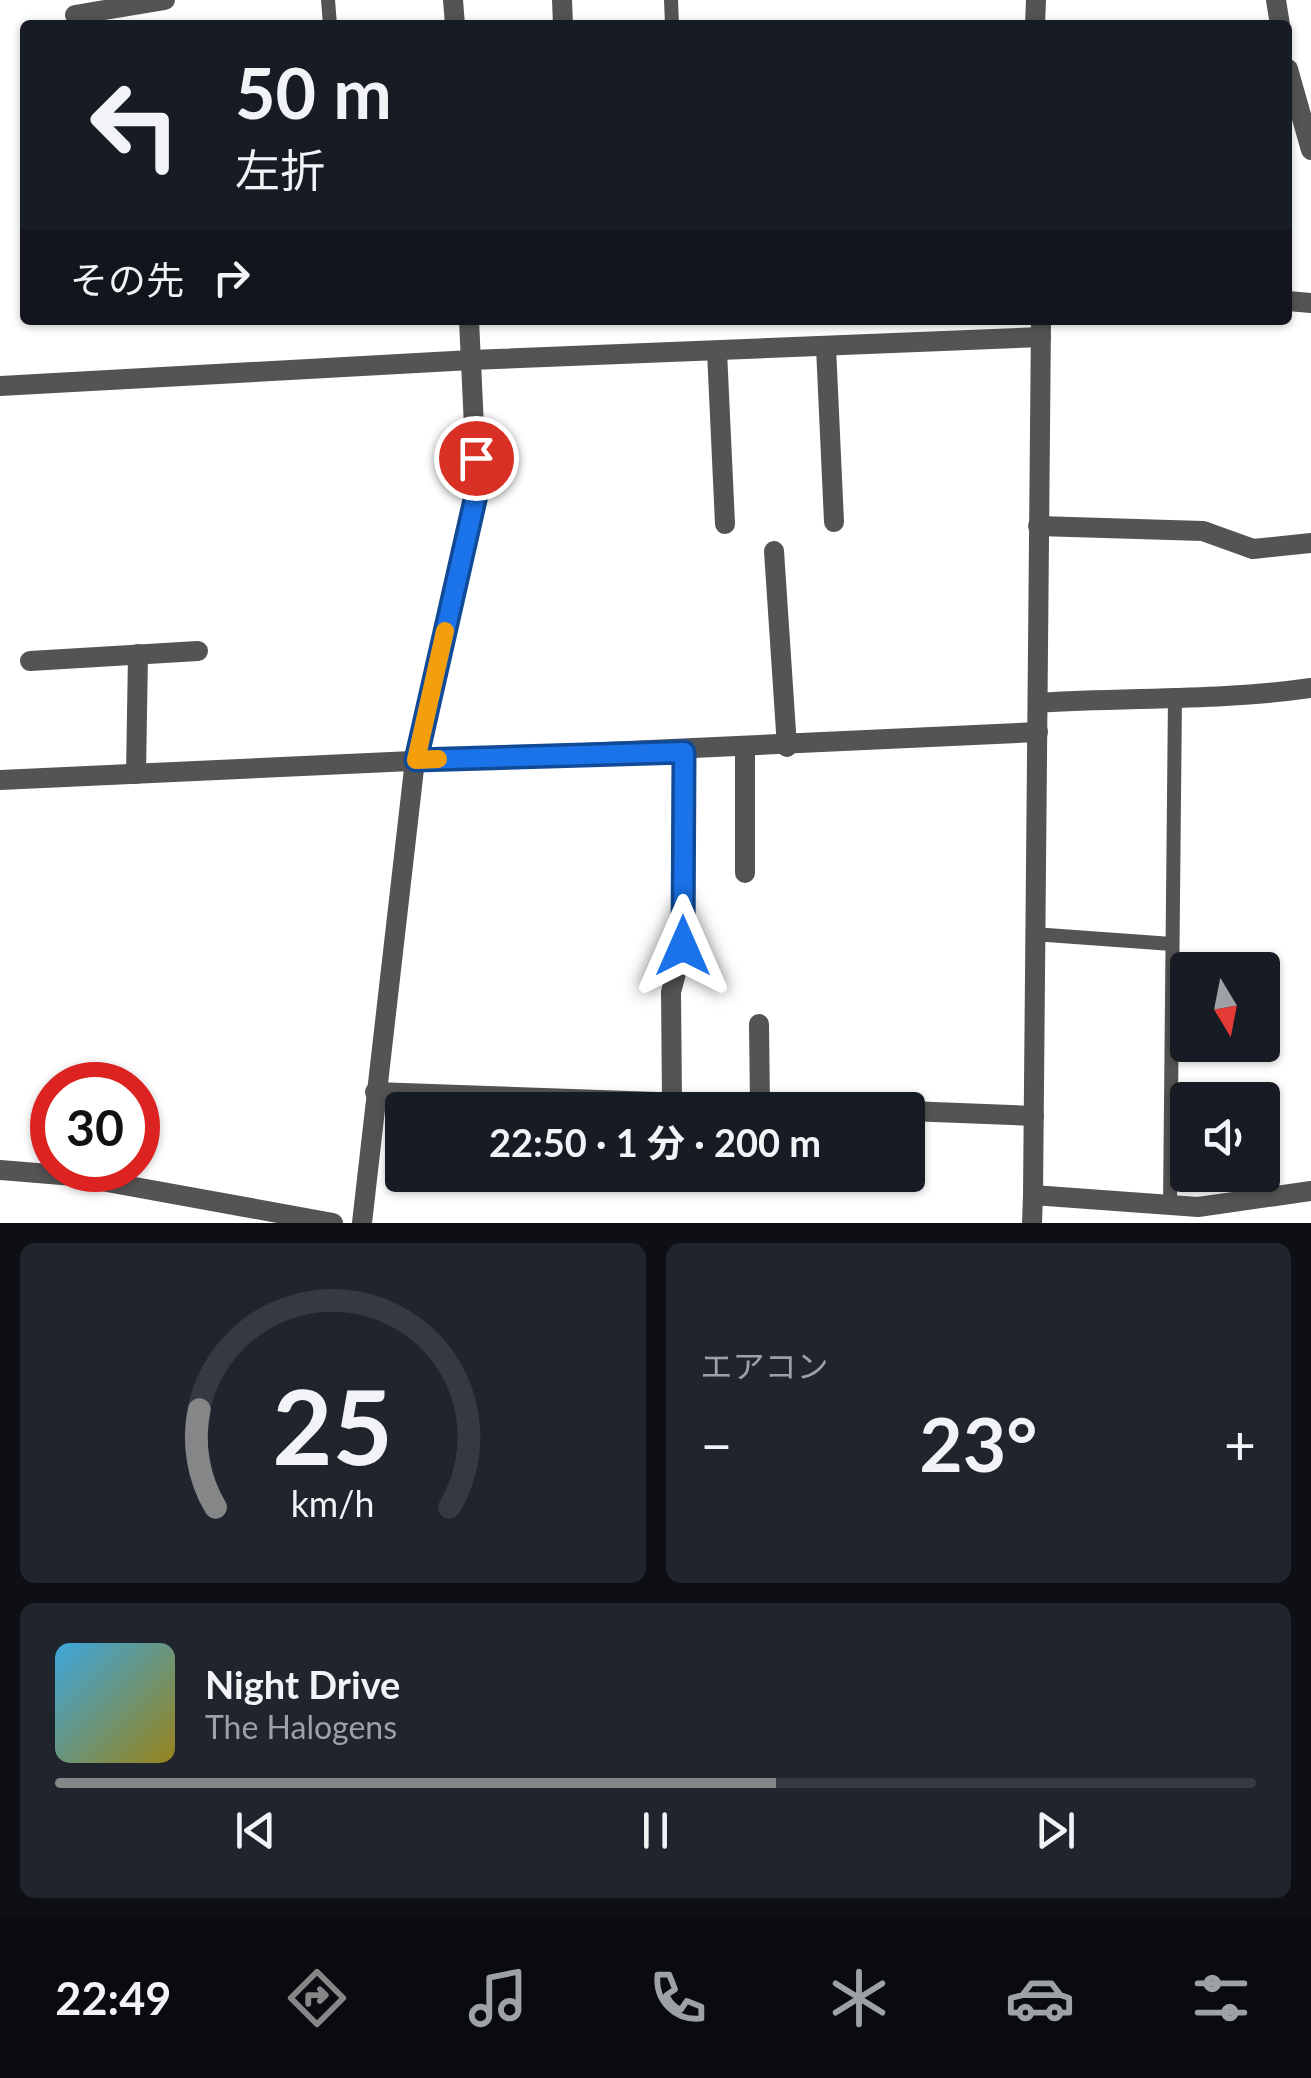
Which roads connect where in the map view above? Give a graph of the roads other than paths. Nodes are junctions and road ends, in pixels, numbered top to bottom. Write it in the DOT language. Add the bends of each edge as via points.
graph roads {
  1 [pos="158,1"];
  2 [pos="75,16"];
  3 [pos="1292,83"];
  4 [pos="1311,150"];
  5 [pos="470,325"];
  6 [pos="1041,329"];
  7 [pos="826,347"];
  8 [pos="717,351"];
  9 [pos="472,360"];
  10 [pos="0,386"];
  11 [pos="834,522"];
  12 [pos="725,524"];
  13 [pos="1038,526"];
  14 [pos="1311,543"];
  15 [pos="774,551"];
  16 [pos="198,651"];
  17 [pos="138,654"];
  18 [pos="30,662"];
  19 [pos="1311,688"];
  20 [pos="1175,695"];
  21 [pos="1038,703"];
  22 [pos="1038,732"];
  23 [pos="787,746"];
  24 [pos="745,748"];
  25 [pos="684,752"];
  26 [pos="416,760"];
  27 [pos="136,774"];
  28 [pos="0,780"];
  29 [pos="745,872"];
  30 [pos="1033,934"];
  31 [pos="1172,944"];
  32 [pos="759,1024"];
  33 [pos="375,1092"];
  34 [pos="385,1092"];
  35 [pos="672,1092"];
  36 [pos="760,1092"];
  37 [pos="925,1112"];
  38 [pos="1034,1116"];
  39 [pos="0,1170"];
  40 [pos="1311,1191"];
  41 [pos="1033,1195"];
  42 [pos="1170,1206"];
  43 [pos="333,1223"];
  44 [pos="362,1223"];
  45 [pos="1032,1223"];
  1 -- 2 [label="street"];
  3 -- 4 [label="street"];
  5 -- 9 [label="street"];
  6 -- 7 [label="street"];
  6 -- 13 [label="street"];
  7 -- 8 [label="street"];
  7 -- 11 [label="street"];
  8 -- 9 [label="street"];
  8 -- 12 [label="street"];
  9 -- 10 [label="street"];
  9 -- 26 [label="street" via="477,491"];
  13 -- 14 [label="street" via="1203,531 1253,549"];
  13 -- 21 [label="street"];
  15 -- 23 [label="street"];
  16 -- 17 [label="street"];
  17 -- 18 [label="street"];
  17 -- 27 [label="street"];
  19 -- 20 [label="street" via="1238,697"];
  20 -- 21 [label="street"];
  20 -- 31 [label="lane"];
  21 -- 22 [label="street"];
  22 -- 23 [label="street"];
  22 -- 30 [label="street"];
  23 -- 24 [label="street"];
  24 -- 25 [label="street"];
  24 -- 29 [label="street"];
  25 -- 26 [label="street"];
  25 -- 35 [label="street" via="683,946 671,992"];
  26 -- 27 [label="street"];
  26 -- 33 [label="street"];
  27 -- 28 [label="street"];
  30 -- 31 [label="lane"];
  30 -- 38 [label="street"];
  31 -- 42 [label="lane"];
  32 -- 36 [label="street"];
  33 -- 34 [label="street"];
  33 -- 44 [label="street"];
  37 -- 38 [label="street"];
  38 -- 41 [label="street"];
  39 -- 43 [label="street" via="74,1176"];
  40 -- 42 [label="street"];
  41 -- 42 [label="street"];
  41 -- 45 [label="street"];
}
